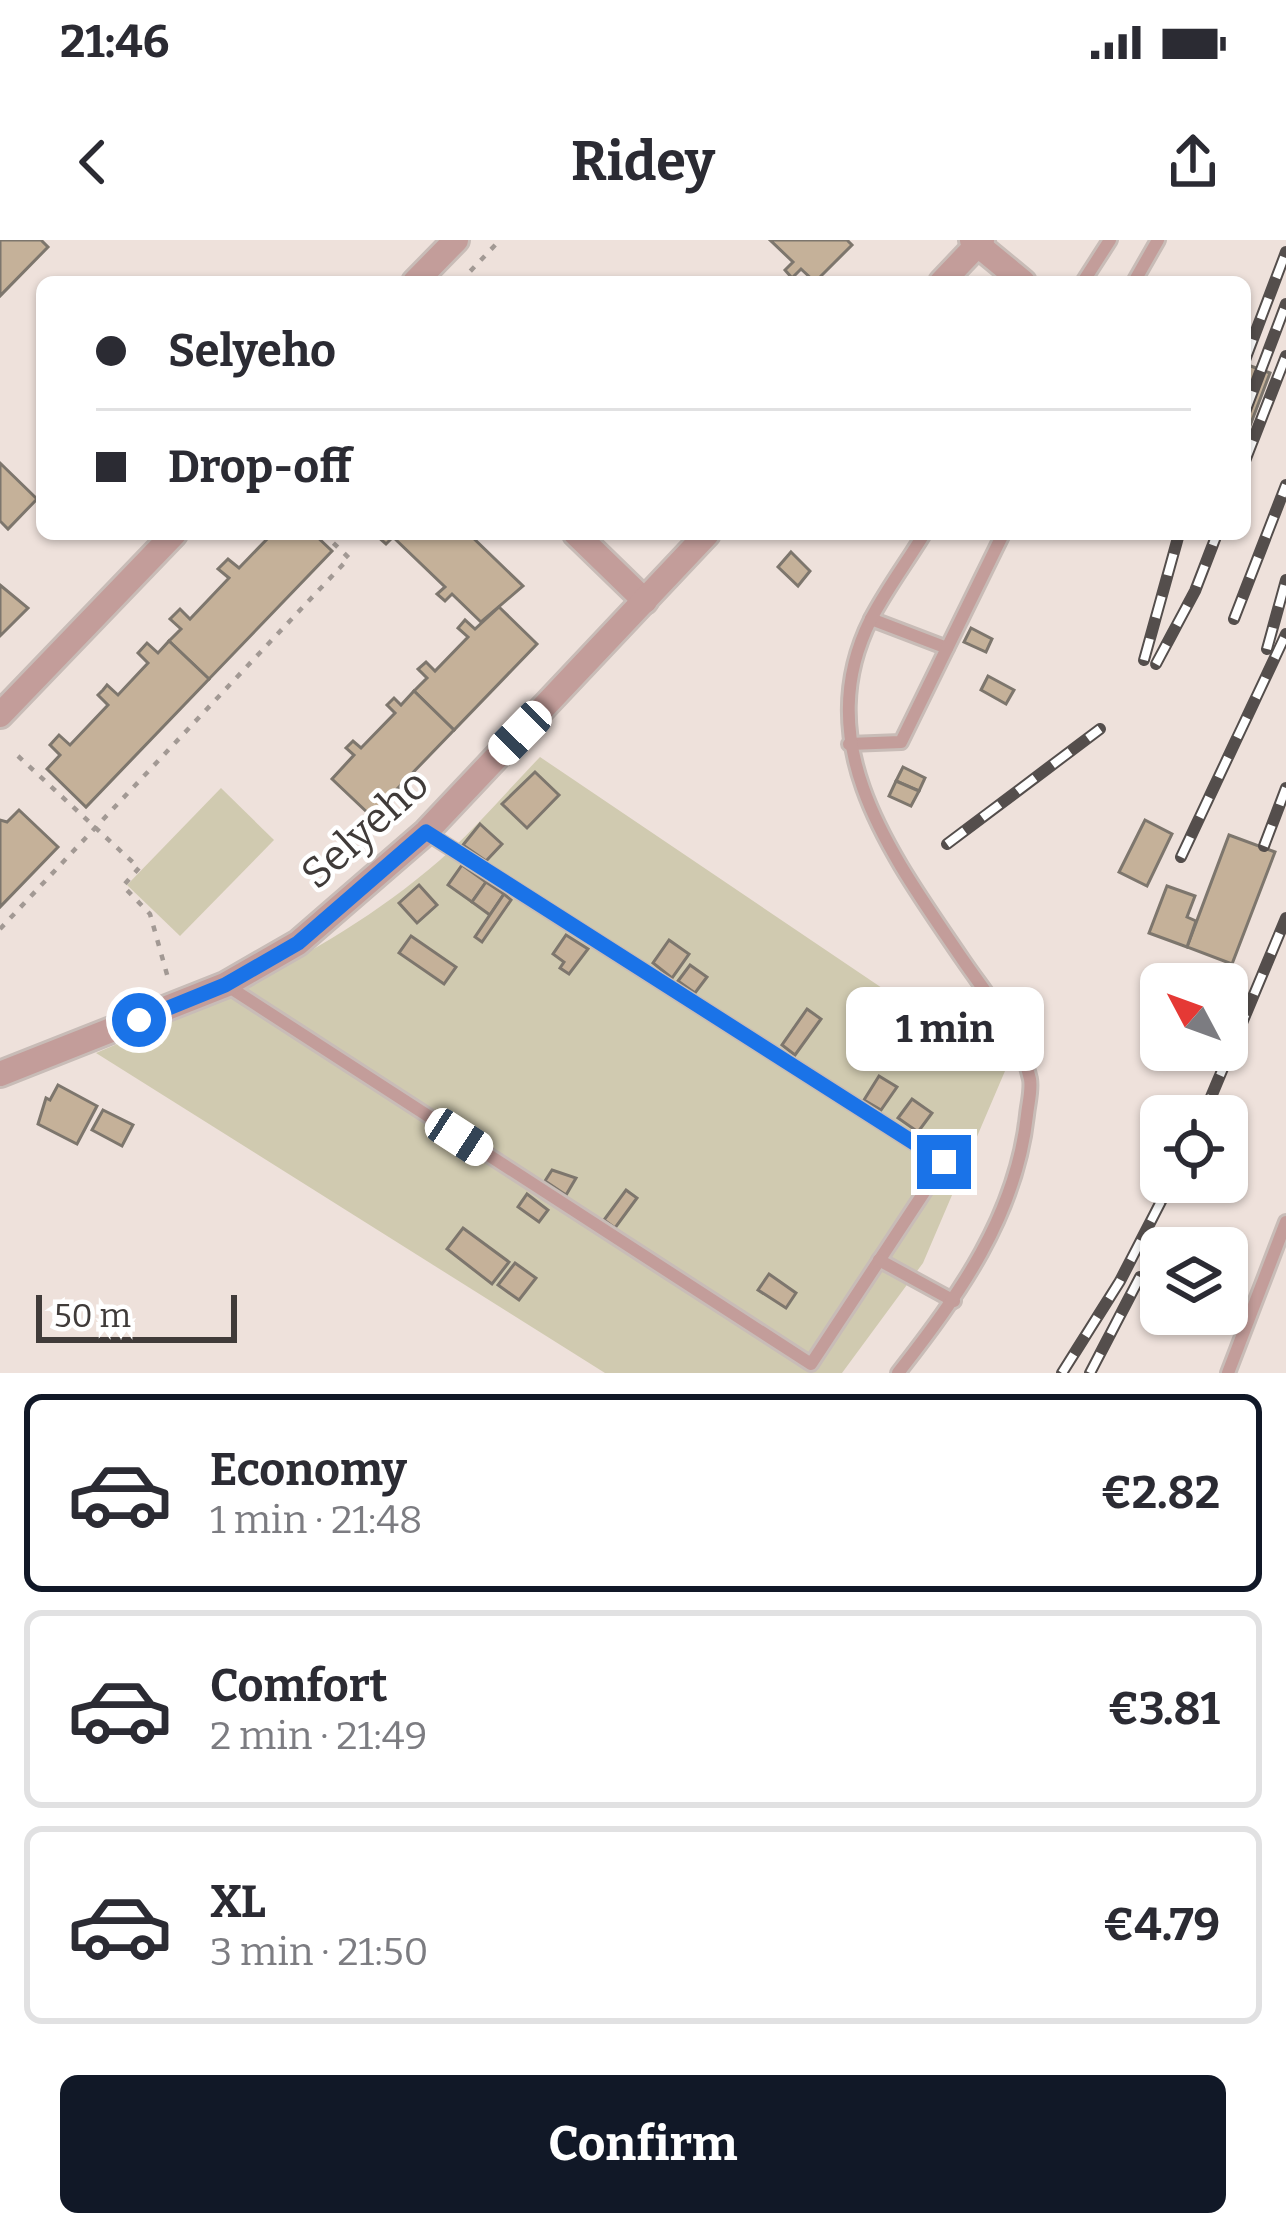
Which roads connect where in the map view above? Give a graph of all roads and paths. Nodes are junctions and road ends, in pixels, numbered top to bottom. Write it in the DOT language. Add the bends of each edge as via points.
graph roads {
  1 [pos="456,240"];
  2 [pos="500,240"];
  3 [pos="1110,240"];
  4 [pos="1158,240"];
  5 [pos="977,242"];
  6 [pos="422,276"];
  7 [pos="466,276"];
  8 [pos="947,276"];
  9 [pos="1016,276"];
  10 [pos="1087,276"];
  11 [pos="1137,276"];
  12 [pos="168,540"];
  13 [pos="330,540"];
  14 [pos="582,540"];
  15 [pos="701,540"];
  16 [pos="920,540"];
  17 [pos="1000,540"];
  18 [pos="645,601"];
  19 [pos="871,620"];
  20 [pos="947,648"];
  21 [pos="0,715"];
  22 [pos="849,744"];
  23 [pos="18,756"];
  24 [pos="96,830"];
  25 [pos="426,832"];
  26 [pos="0,928"];
  27 [pos="225,985"];
  28 [pos="176,1005"];
  29 [pos="0,1074"];
  30 [pos="1286,1222"];
  31 [pos="879,1260"];
  32 [pos="954,1301"];
  33 [pos="898,1373"];
  34 [pos="1228,1373"];
  1 -- 6 [label="street"];
  2 -- 7 [label="path"];
  3 -- 10 [label="lane"];
  4 -- 11 [label="lane"];
  5 -- 8 [label="street"];
  5 -- 9 [label="street"];
  12 -- 21 [label="street"];
  13 -- 24 [label="path" via="349,558"];
  14 -- 18 [label="street"];
  15 -- 18 [label="street, Selyeho"];
  16 -- 19 [label="lane"];
  17 -- 20 [label="lane"];
  18 -- 25 [label="street, Selyeho"];
  19 -- 20 [label="lane"];
  19 -- 22 [label="lane" via="847,699"];
  20 -- 22 [label="lane" via="901,742"];
  22 -- 32 [label="lane" via="865,804 1011,1028 1031,1082 1008,1192"];
  23 -- 24 [label="path"];
  24 -- 26 [label="path"];
  24 -- 28 [label="path" via="139,868 123,886 150,914"];
  25 -- 27 [label="street, Selyeho" via="298,943"];
  25 -- 31 [label="lane" via="944,1162"];
  27 -- 28 [label="street, Selyeho"];
  27 -- 31 [label="lane" via="811,1364"];
  28 -- 29 [label="street, Selyeho"];
  30 -- 34 [label="lane"];
  31 -- 32 [label="lane"];
  32 -- 33 [label="lane"];
}
